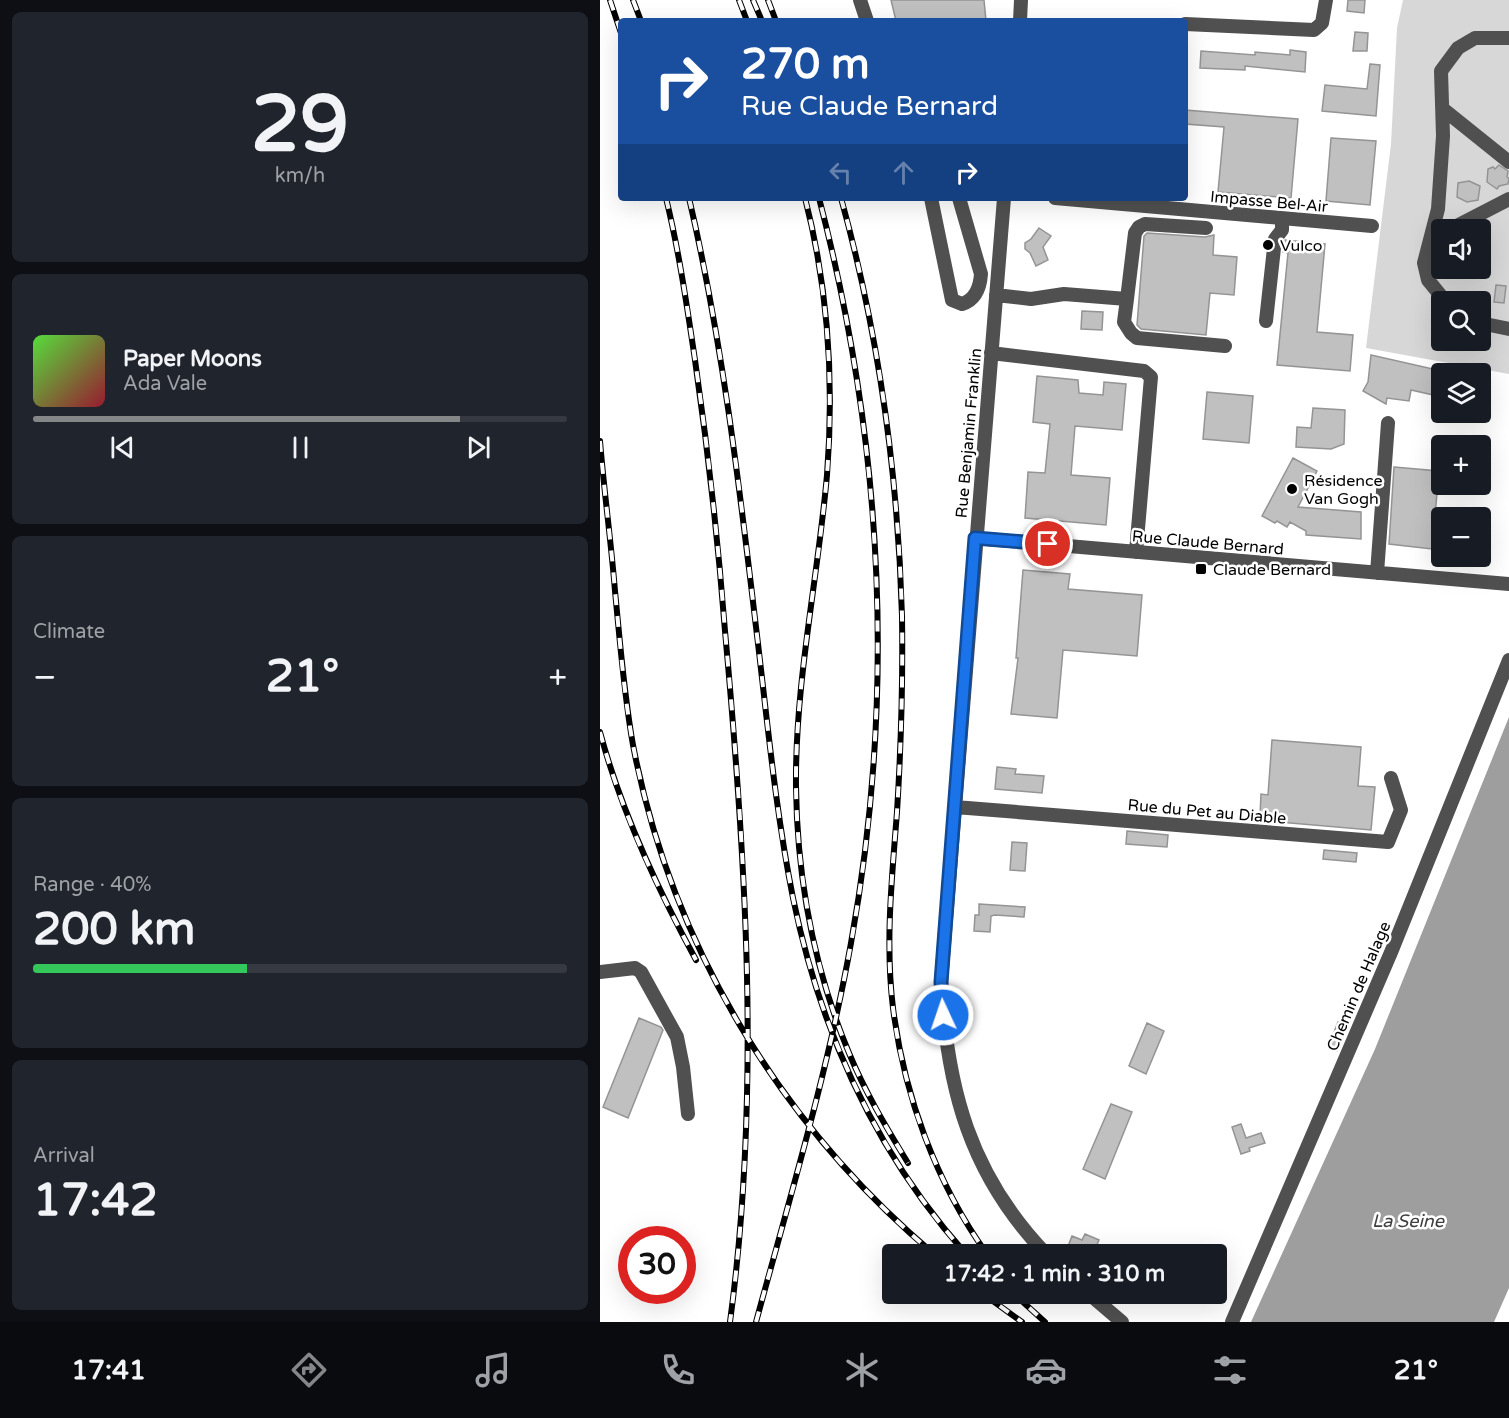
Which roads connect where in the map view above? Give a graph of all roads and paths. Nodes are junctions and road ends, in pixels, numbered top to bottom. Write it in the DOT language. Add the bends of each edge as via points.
graph roads {
  1 [pos="860,0"];
  2 [pos="1021,0"];
  3 [pos="1326,0"];
  4 [pos="866,18"];
  5 [pos="1022,18"];
  6 [pos="1188,24"];
  7 [pos="1509,38"];
  8 [pos="1443,109"];
  9 [pos="1509,162"];
  10 [pos="1509,199"];
  11 [pos="932,201"];
  12 [pos="960,201"];
  13 [pos="1004,201"];
  14 [pos="1087,201"];
  15 [pos="1282,219"];
  16 [pos="1436,219"];
  17 [pos="1470,219"];
  18 [pos="1372,226"];
  19 [pos="1206,228"];
  20 [pos="1431,237"];
  21 [pos="1437,291"];
  22 [pos="996,295"];
  23 [pos="1127,300"];
  24 [pos="1266,321"];
  25 [pos="1491,325"];
  26 [pos="1509,328"];
  27 [pos="1225,346"];
  28 [pos="991,353"];
  29 [pos="1388,423"];
  30 [pos="975,538"];
  31 [pos="1136,552"];
  32 [pos="1377,573"];
  33 [pos="1509,584"];
  34 [pos="1509,660"];
  35 [pos="1391,778"];
  36 [pos="955,807"];
  37 [pos="600,972"];
  38 [pos="688,1114"];
  39 [pos="1037,1244"];
  40 [pos="1101,1304"];
  41 [pos="1122,1322"];
  42 [pos="1232,1322"];
  1 -- 4 [label="street"];
  2 -- 5 [label="street"];
  3 -- 6 [label="street" via="1322,23 1314,30"];
  7 -- 8 [label="street" via="1475,38 1458,48 1441,71"];
  8 -- 9 [label="street"];
  8 -- 16 [label="street"];
  10 -- 17 [label="street"];
  11 -- 12 [label="street" via="952,300 962,304 974,297 981,274"];
  13 -- 22 [label="street, Rue Benjamin Franklin"];
  14 -- 15 [label="street, Impasse Bel-Air"];
  15 -- 18 [label="street, Impasse Bel-Air"];
  15 -- 24 [label="street" via="1282,231 1275,239"];
  19 -- 23 [label="street" via="1138,226"];
  20 -- 21 [label="street" via="1424,263 1428,280"];
  22 -- 23 [label="street" via="1031,299 1064,294"];
  22 -- 28 [label="street, Rue Benjamin Franklin"];
  23 -- 27 [label="street" via="1124,322 1137,338"];
  25 -- 26 [label="street"];
  28 -- 30 [label="street, Rue Benjamin Franklin"];
  28 -- 31 [label="street" via="1144,371 1151,377"];
  29 -- 32 [label="street"];
  30 -- 31 [label="street, Rue Claude Bernard"];
  30 -- 36 [label="street, Rue Benjamin Franklin"];
  31 -- 32 [label="street, Rue Claude Bernard"];
  32 -- 33 [label="street, Rue Claude Bernard"];
  34 -- 42 [label="street, Chemin de Halage" via="1396,940"];
  35 -- 36 [label="street, Rue du Pet au Diable" via="1401,810 1388,842"];
  36 -- 39 [label="street, Rue Benjamin Franklin" via="941,982 949,1066 957,1102 982,1166"];
  37 -- 38 [label="street" via="634,968 640,972 677,1037"];
  40 -- 41 [label="street"];
}
